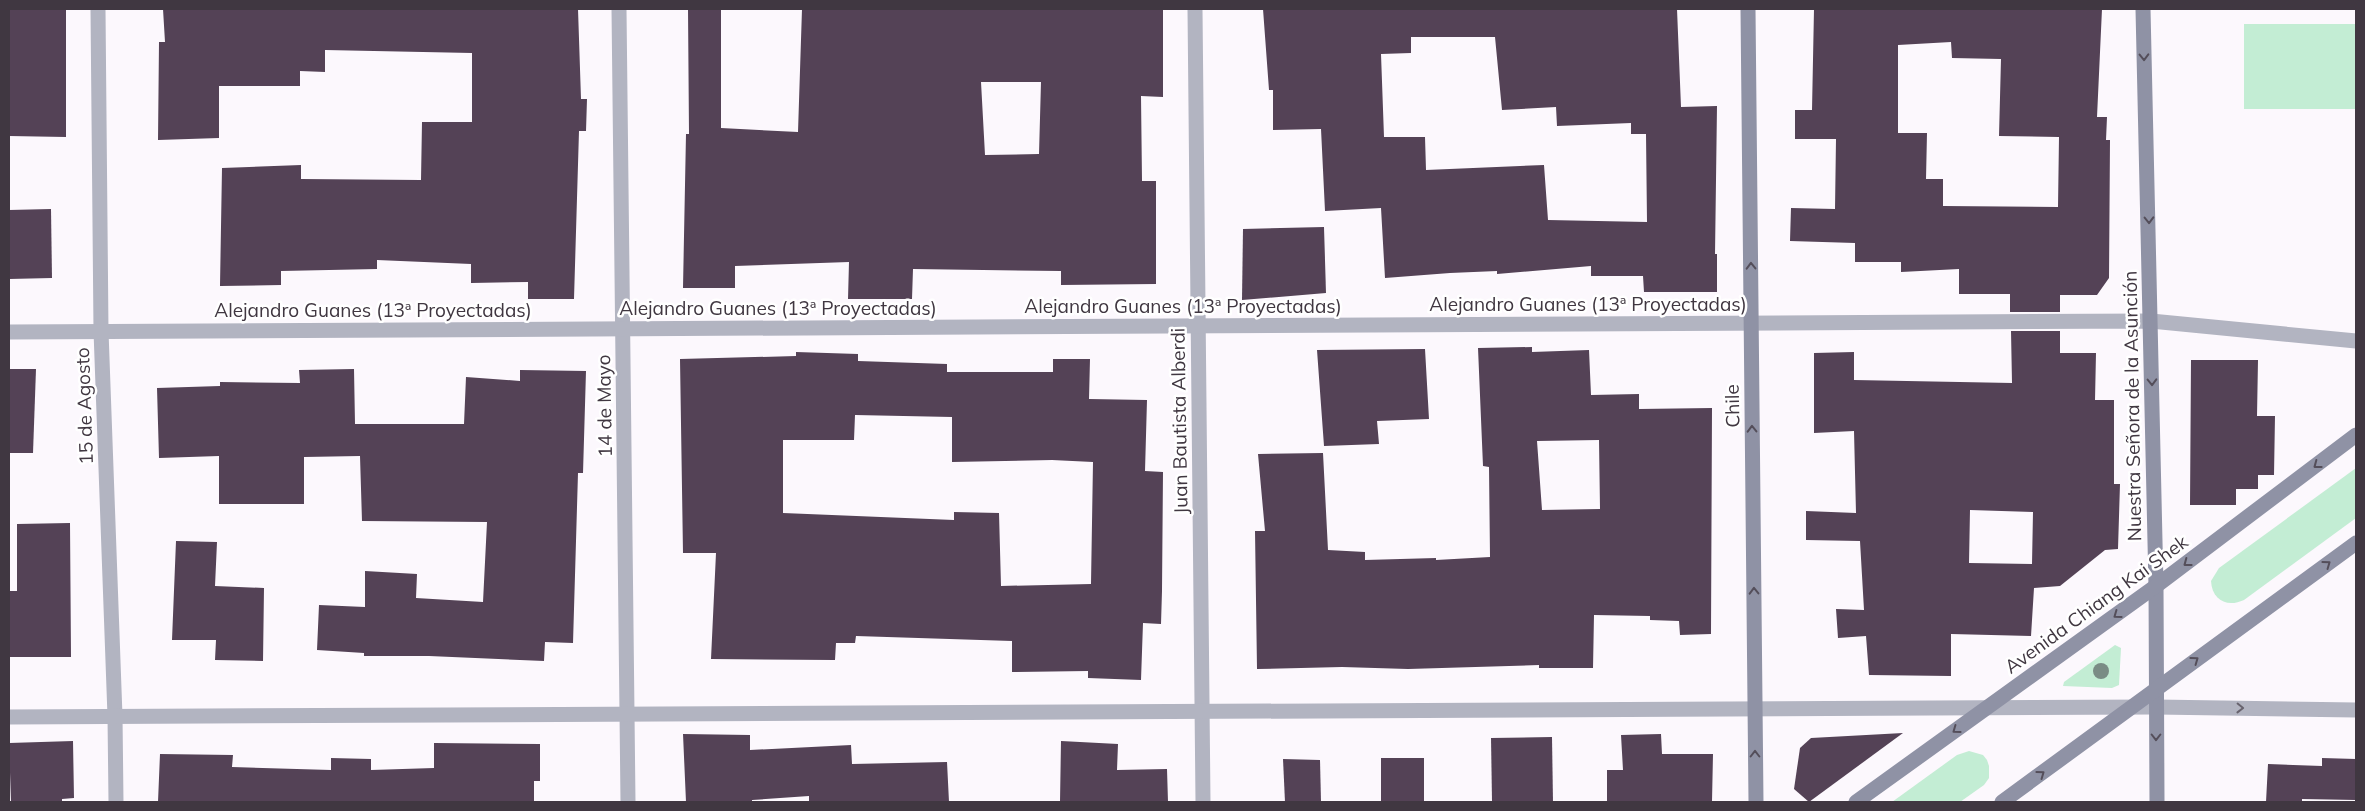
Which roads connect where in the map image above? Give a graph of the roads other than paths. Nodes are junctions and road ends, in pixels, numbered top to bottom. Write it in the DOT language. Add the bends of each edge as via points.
graph roads {
  1 [pos="98,9"];
  2 [pos="619,9"];
  3 [pos="1195,9"];
  4 [pos="1748,9"];
  5 [pos="2143,9"];
  6 [pos="2151,321"];
  7 [pos="1751,323"];
  8 [pos="1198,326"];
  9 [pos="623,329"];
  10 [pos="101,331"];
  11 [pos="9,332"];
  12 [pos="2356,341"];
  13 [pos="2356,436"];
  14 [pos="2356,543"];
  15 [pos="2156,586"];
  16 [pos="2156,688"];
  17 [pos="2156,707"];
  18 [pos="1988,708"];
  19 [pos="2132,708"];
  20 [pos="1755,709"];
  21 [pos="2356,710"];
  22 [pos="1202,712"];
  23 [pos="627,714"];
  24 [pos="115,716"];
  25 [pos="9,717"];
  26 [pos="116,802"];
  27 [pos="628,802"];
  28 [pos="1203,802"];
  29 [pos="1756,802"];
  30 [pos="1856,802"];
  31 [pos="2002,802"];
  32 [pos="2157,802"];
  1 -- 10 [label="street, 15 de Agosto"];
  2 -- 9 [label="street, 14 de Mayo"];
  3 -- 8 [label="street, Juan Bautista Alberdi"];
  7 -- 4 [label="street, Chile, one-way"];
  5 -- 6 [label="street, Nuestra Señora de la Asunción, one-way"];
  6 -- 7 [label="street, Alejandro Guanes (13ª Proyectadas)"];
  6 -- 12 [label="street, Alejandro Guanes (13ª Proyectadas)"];
  6 -- 15 [label="street, Nuestra Señora de la Asunción, one-way"];
  7 -- 8 [label="street, Alejandro Guanes (13ª Proyectadas)"];
  20 -- 7 [label="street, Chile, one-way"];
  8 -- 9 [label="street, Alejandro Guanes (13ª Proyectadas)"];
  8 -- 22 [label="street, Juan Bautista Alberdi"];
  9 -- 10 [label="street, Alejandro Guanes (13ª Proyectadas)"];
  9 -- 23 [label="street, 14 de Mayo"];
  10 -- 11 [label="street, Alejandro Guanes (13ª Proyectadas)"];
  10 -- 24 [label="street, 15 de Agosto"];
  13 -- 15 [label="street, Avenida Chiang Kai Shek, one-way"];
  16 -- 14 [label="street, one-way"];
  15 -- 16 [label="street, Nuestra Señora de la Asunción"];
  15 -- 18 [label="street, Avenida Chiang Kai Shek, one-way"];
  16 -- 17 [label="street, Nuestra Señora de la Asunción"];
  16 -- 19 [label="street"];
  17 -- 19 [label="street"];
  17 -- 21 [label="street, one-way"];
  17 -- 32 [label="street, Nuestra Señora de la Asunción, one-way"];
  18 -- 19 [label="street"];
  18 -- 20 [label="street"];
  18 -- 30 [label="street, Avenida Chiang Kai Shek, one-way"];
  31 -- 19 [label="street, one-way"];
  20 -- 22 [label="street"];
  29 -- 20 [label="street, Chile, one-way"];
  22 -- 23 [label="street"];
  22 -- 28 [label="street, Juan Bautista Alberdi"];
  23 -- 24 [label="street"];
  23 -- 27 [label="street, 14 de Mayo"];
  24 -- 25 [label="street"];
  24 -- 26 [label="street, 15 de Agosto"];
}
